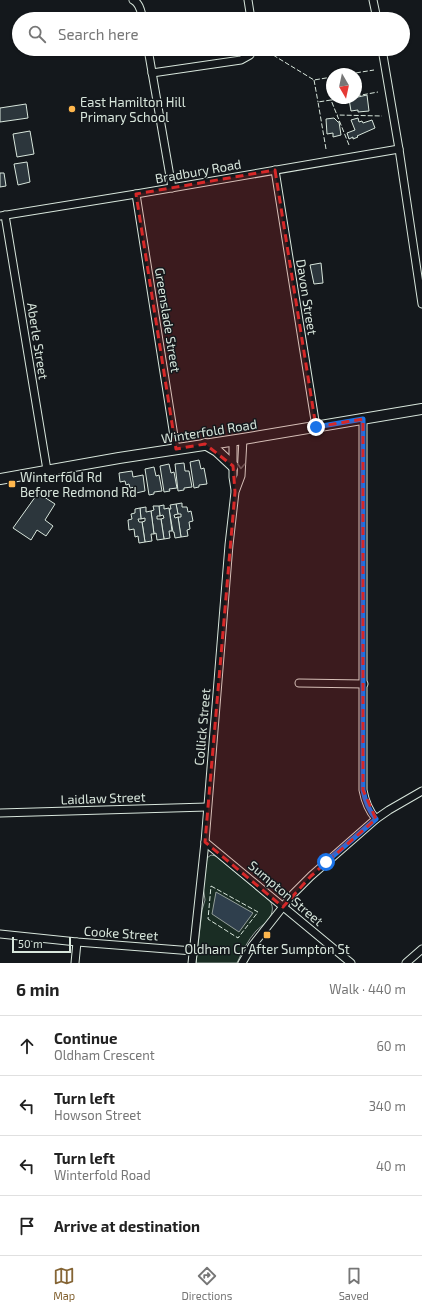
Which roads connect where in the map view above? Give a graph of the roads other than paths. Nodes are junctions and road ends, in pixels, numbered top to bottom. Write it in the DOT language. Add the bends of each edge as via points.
graph roads {
  1 [pos="133,0"];
  2 [pos="248,0"];
  3 [pos="373,0"];
  4 [pos="141,12"];
  5 [pos="250,12"];
  6 [pos="376,12"];
  7 [pos="149,56"];
  8 [pos="248,56"];
  9 [pos="383,56"];
  10 [pos="152,73"];
  11 [pos="399,149"];
  12 [pos="275,170"];
  13 [pos="172,188"];
  14 [pos="136,194"];
  15 [pos="2,216"];
  16 [pos="422,304"];
  17 [pos="422,409"];
  18 [pos="363,419"];
  19 [pos="316,427"];
  20 [pos="238,440"];
  21 [pos="205,444"];
  22 [pos="176,449"];
  23 [pos="233,466"];
  24 [pos="47,470"];
  25 [pos="0,479"];
  26 [pos="235,492"];
  27 [pos="299,684"];
  28 [pos="364,684"];
  29 [pos="422,791"];
  30 [pos="207,807"];
  31 [pos="0,813"];
  32 [pos="376,819"];
  33 [pos="205,842"];
  34 [pos="283,907"];
  35 [pos="0,934"];
  36 [pos="77,942"];
  37 [pos="422,949"];
  38 [pos="193,951"];
  39 [pos="75,963"];
  40 [pos="192,963"];
  41 [pos="242,963"];
  42 [pos="351,963"];
  43 [pos="406,963"];
  1 -- 4 [label="street"];
  2 -- 5 [label="street"];
  3 -- 6 [label="street"];
  7 -- 10 [label="street"];
  8 -- 10 [label="street" via="241,60"];
  9 -- 11 [label="street"];
  10 -- 13 [label="street"];
  11 -- 12 [label="street, Bradbury Road"];
  11 -- 16 [label="street"];
  12 -- 13 [label="street, Bradbury Road"];
  12 -- 19 [label="street, Davon Street"];
  13 -- 14 [label="street, Bradbury Road"];
  14 -- 15 [label="street, Bradbury Road"];
  14 -- 22 [label="street, Greenslade Street"];
  15 -- 24 [label="street, Aberle Street"];
  17 -- 18 [label="main road, Winterfold Road"];
  18 -- 19 [label="main road, Winterfold Road"];
  18 -- 28 [label="street"];
  19 -- 20 [label="main road, Winterfold Road"];
  20 -- 21 [label="main road, Winterfold Road"];
  20 -- 23 [label="street, Collick Street"];
  20 -- 26 [label="street, Collick Street, one-way" via="241,476"];
  21 -- 22 [label="main road, Winterfold Road"];
  21 -- 23 [label="main road"];
  22 -- 24 [label="main road, Winterfold Road"];
  23 -- 26 [label="street, Collick Street"];
  24 -- 25 [label="main road, Winterfold Road"];
  26 -- 30 [label="street, Collick Street"];
  27 -- 28 [label="street"];
  28 -- 32 [label="street" via="363,790 364,798"];
  29 -- 32 [label="street"];
  30 -- 31 [label="street, Laidlaw Street"];
  30 -- 33 [label="street, Collick Street"];
  32 -- 34 [label="street" via="311,876"];
  33 -- 34 [label="street, Sumpton Street"];
  33 -- 38 [label="street, Collick Street"];
  34 -- 41 [label="street"];
  34 -- 42 [label="street, Sumpton Street"];
  35 -- 36 [label="street, Cooke Street"];
  36 -- 38 [label="street, Cooke Street"];
  36 -- 39 [label="street"];
  37 -- 43 [label="street"];
  38 -- 40 [label="street, Collick Street"];
}
